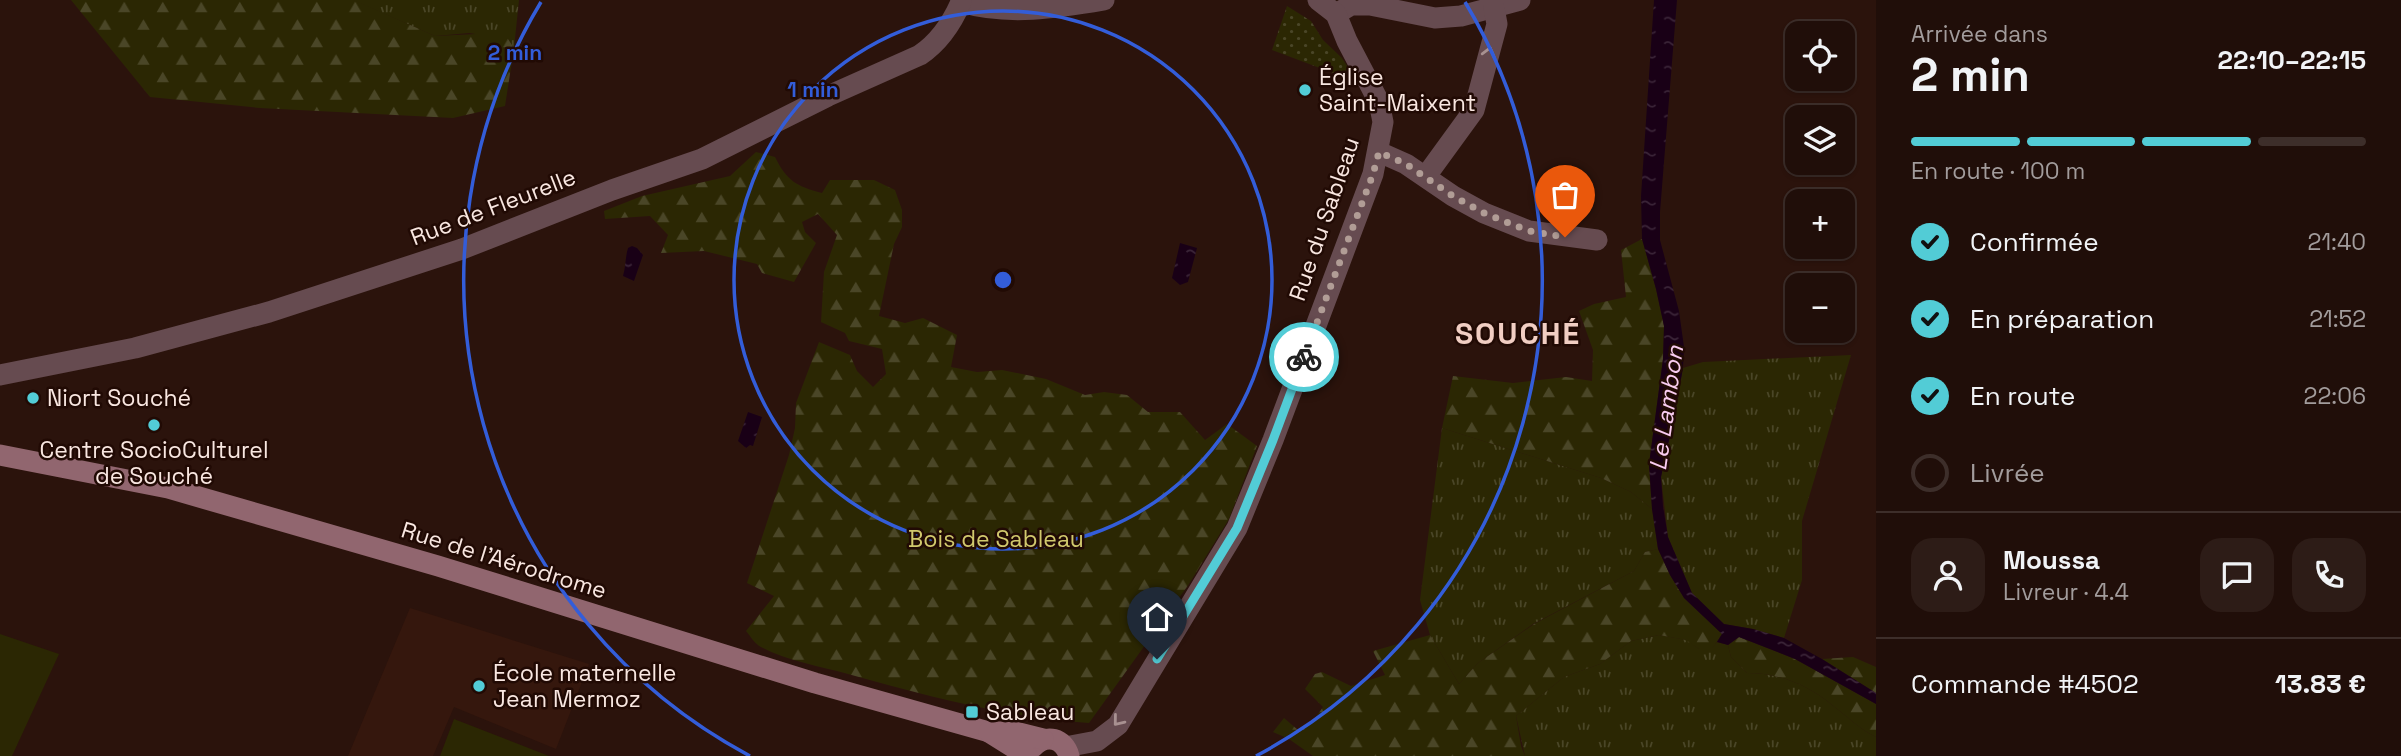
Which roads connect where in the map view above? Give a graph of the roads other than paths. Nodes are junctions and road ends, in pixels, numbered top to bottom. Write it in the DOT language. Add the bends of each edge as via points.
graph roads {
  1 [pos="1104,0"];
  2 [pos="1318,0"];
  3 [pos="1520,0"];
  4 [pos="961,1"];
  5 [pos="1494,8"];
  6 [pos="1336,14"];
  7 [pos="1379,152"];
  8 [pos="1426,176"];
  9 [pos="1597,240"];
  10 [pos="0,376"];
  11 [pos="0,455"];
  12 [pos="1033,751"];
  13 [pos="1071,753"];
  1 -- 4 [label="street" via="1004,10"];
  2 -- 6 [label="street"];
  3 -- 5 [label="street"];
  4 -- 10 [label="street, Rue de Fleurelle" via="938,41 920,55 702,159 462,249 270,312 135,348"];
  5 -- 6 [label="street" via="1435,18 1352,5"];
  8 -- 5 [label="street, one-way" via="1474,110 1497,24"];
  6 -- 7 [label="street, Rue du Sableau" via="1379,102 1383,122"];
  7 -- 8 [label="street"];
  7 -- 13 [label="street, Rue du Sableau, one-way" via="1237,528 1118,724"];
  8 -- 9 [label="street" via="1484,213 1529,231"];
  11 -- 12 [label="street, Rue de l'Aérodrome" via="167,488 815,683 989,732 1014,732"];
  12 -- 13 [label="street, Rue de l'Aérodrome" via="1056,739"];
}
